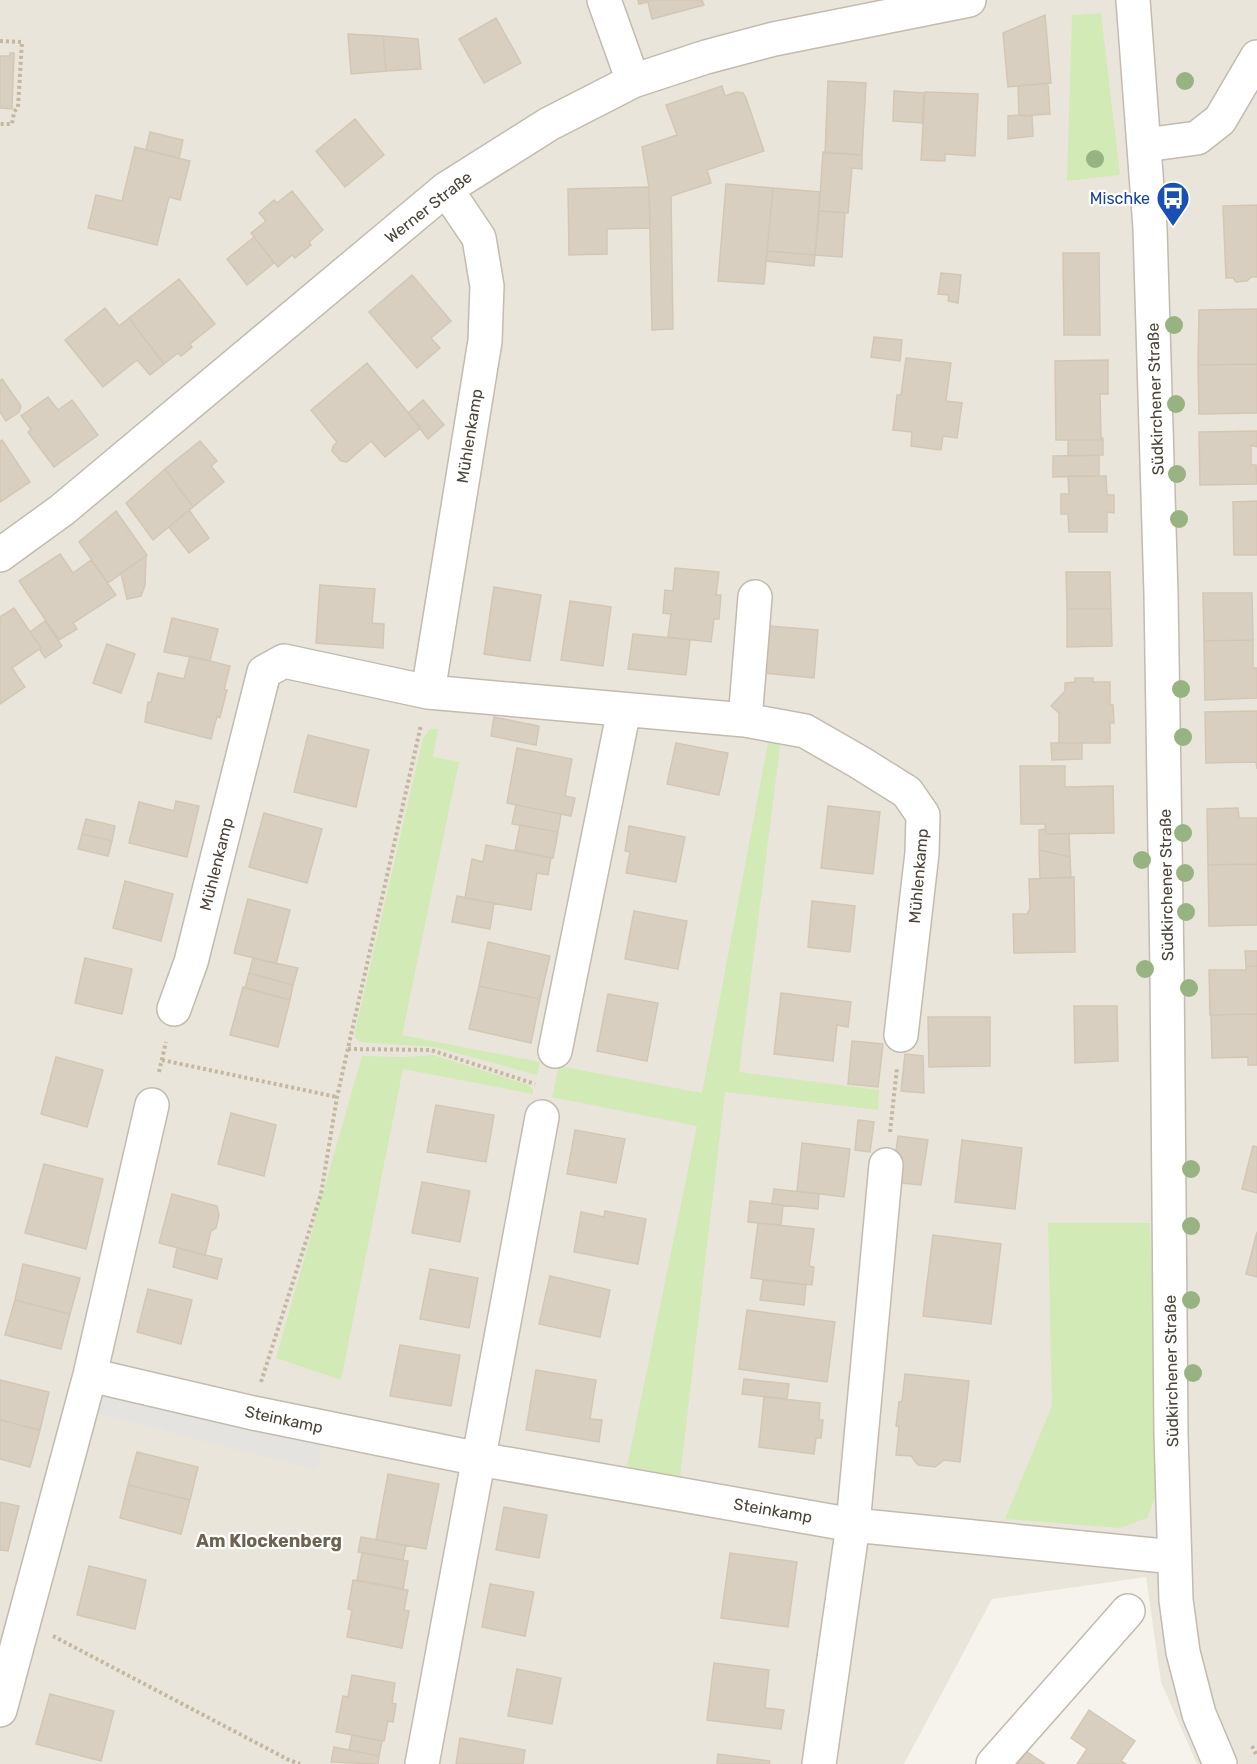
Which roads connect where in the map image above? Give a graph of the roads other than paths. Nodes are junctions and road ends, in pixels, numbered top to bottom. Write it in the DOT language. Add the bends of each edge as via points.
graph roads {
  1 [pos="604,0"];
  2 [pos="969,0"];
  3 [pos="1133,0"];
  4 [pos="1257,57"];
  5 [pos="633,81"];
  6 [pos="1145,145"];
  7 [pos="447,189"];
  8 [pos="0,555"];
  9 [pos="756,597"];
  10 [pos="428,692"];
  11 [pos="624,710"];
  12 [pos="745,720"];
  13 [pos="174,1009"];
  14 [pos="901,1035"];
  15 [pos="555,1051"];
  16 [pos="152,1105"];
  17 [pos="542,1117"];
  18 [pos="886,1166"];
  19 [pos="90,1375"];
  20 [pos="479,1459"];
  21 [pos="853,1525"];
  22 [pos="1174,1557"];
  23 [pos="1128,1611"];
  24 [pos="0,1710"];
  25 [pos="422,1764"];
  26 [pos="819,1764"];
  27 [pos="993,1764"];
  28 [pos="1220,1764"];
  1 -- 5 [label="street"];
  2 -- 5 [label="street, Werner Straße" via="774,39"];
  3 -- 6 [label="street, Südkirchener Straße"];
  4 -- 6 [label="street" via="1220,120 1197,138"];
  5 -- 7 [label="street, Werner Straße" via="549,124"];
  6 -- 22 [label="street, Südkirchener Straße" via="1161,606"];
  7 -- 8 [label="street, Werner Straße" via="62,510"];
  7 -- 10 [label="street, Mühlenkamp" via="479,238 487,286 485,330"];
  9 -- 12 [label="street"];
  10 -- 11 [label="street, Mühlenkamp"];
  10 -- 13 [label="street, Mühlenkamp" via="284,661 264,672 191,962"];
  11 -- 12 [label="street, Mühlenkamp"];
  11 -- 15 [label="street"];
  12 -- 14 [label="street, Mühlenkamp" via="805,731 907,792 923,815"];
  16 -- 19 [label="street"];
  17 -- 20 [label="street"];
  18 -- 21 [label="street"];
  19 -- 20 [label="street, Steinkamp"];
  19 -- 24 [label="street" via="36,1628"];
  20 -- 21 [label="street, Steinkamp"];
  20 -- 25 [label="street"];
  21 -- 22 [label="street, Steinkamp"];
  21 -- 26 [label="street"];
  22 -- 28 [label="street, Südkirchener Straße" via="1183,1652 1199,1714"];
  23 -- 27 [label="street"];
}
